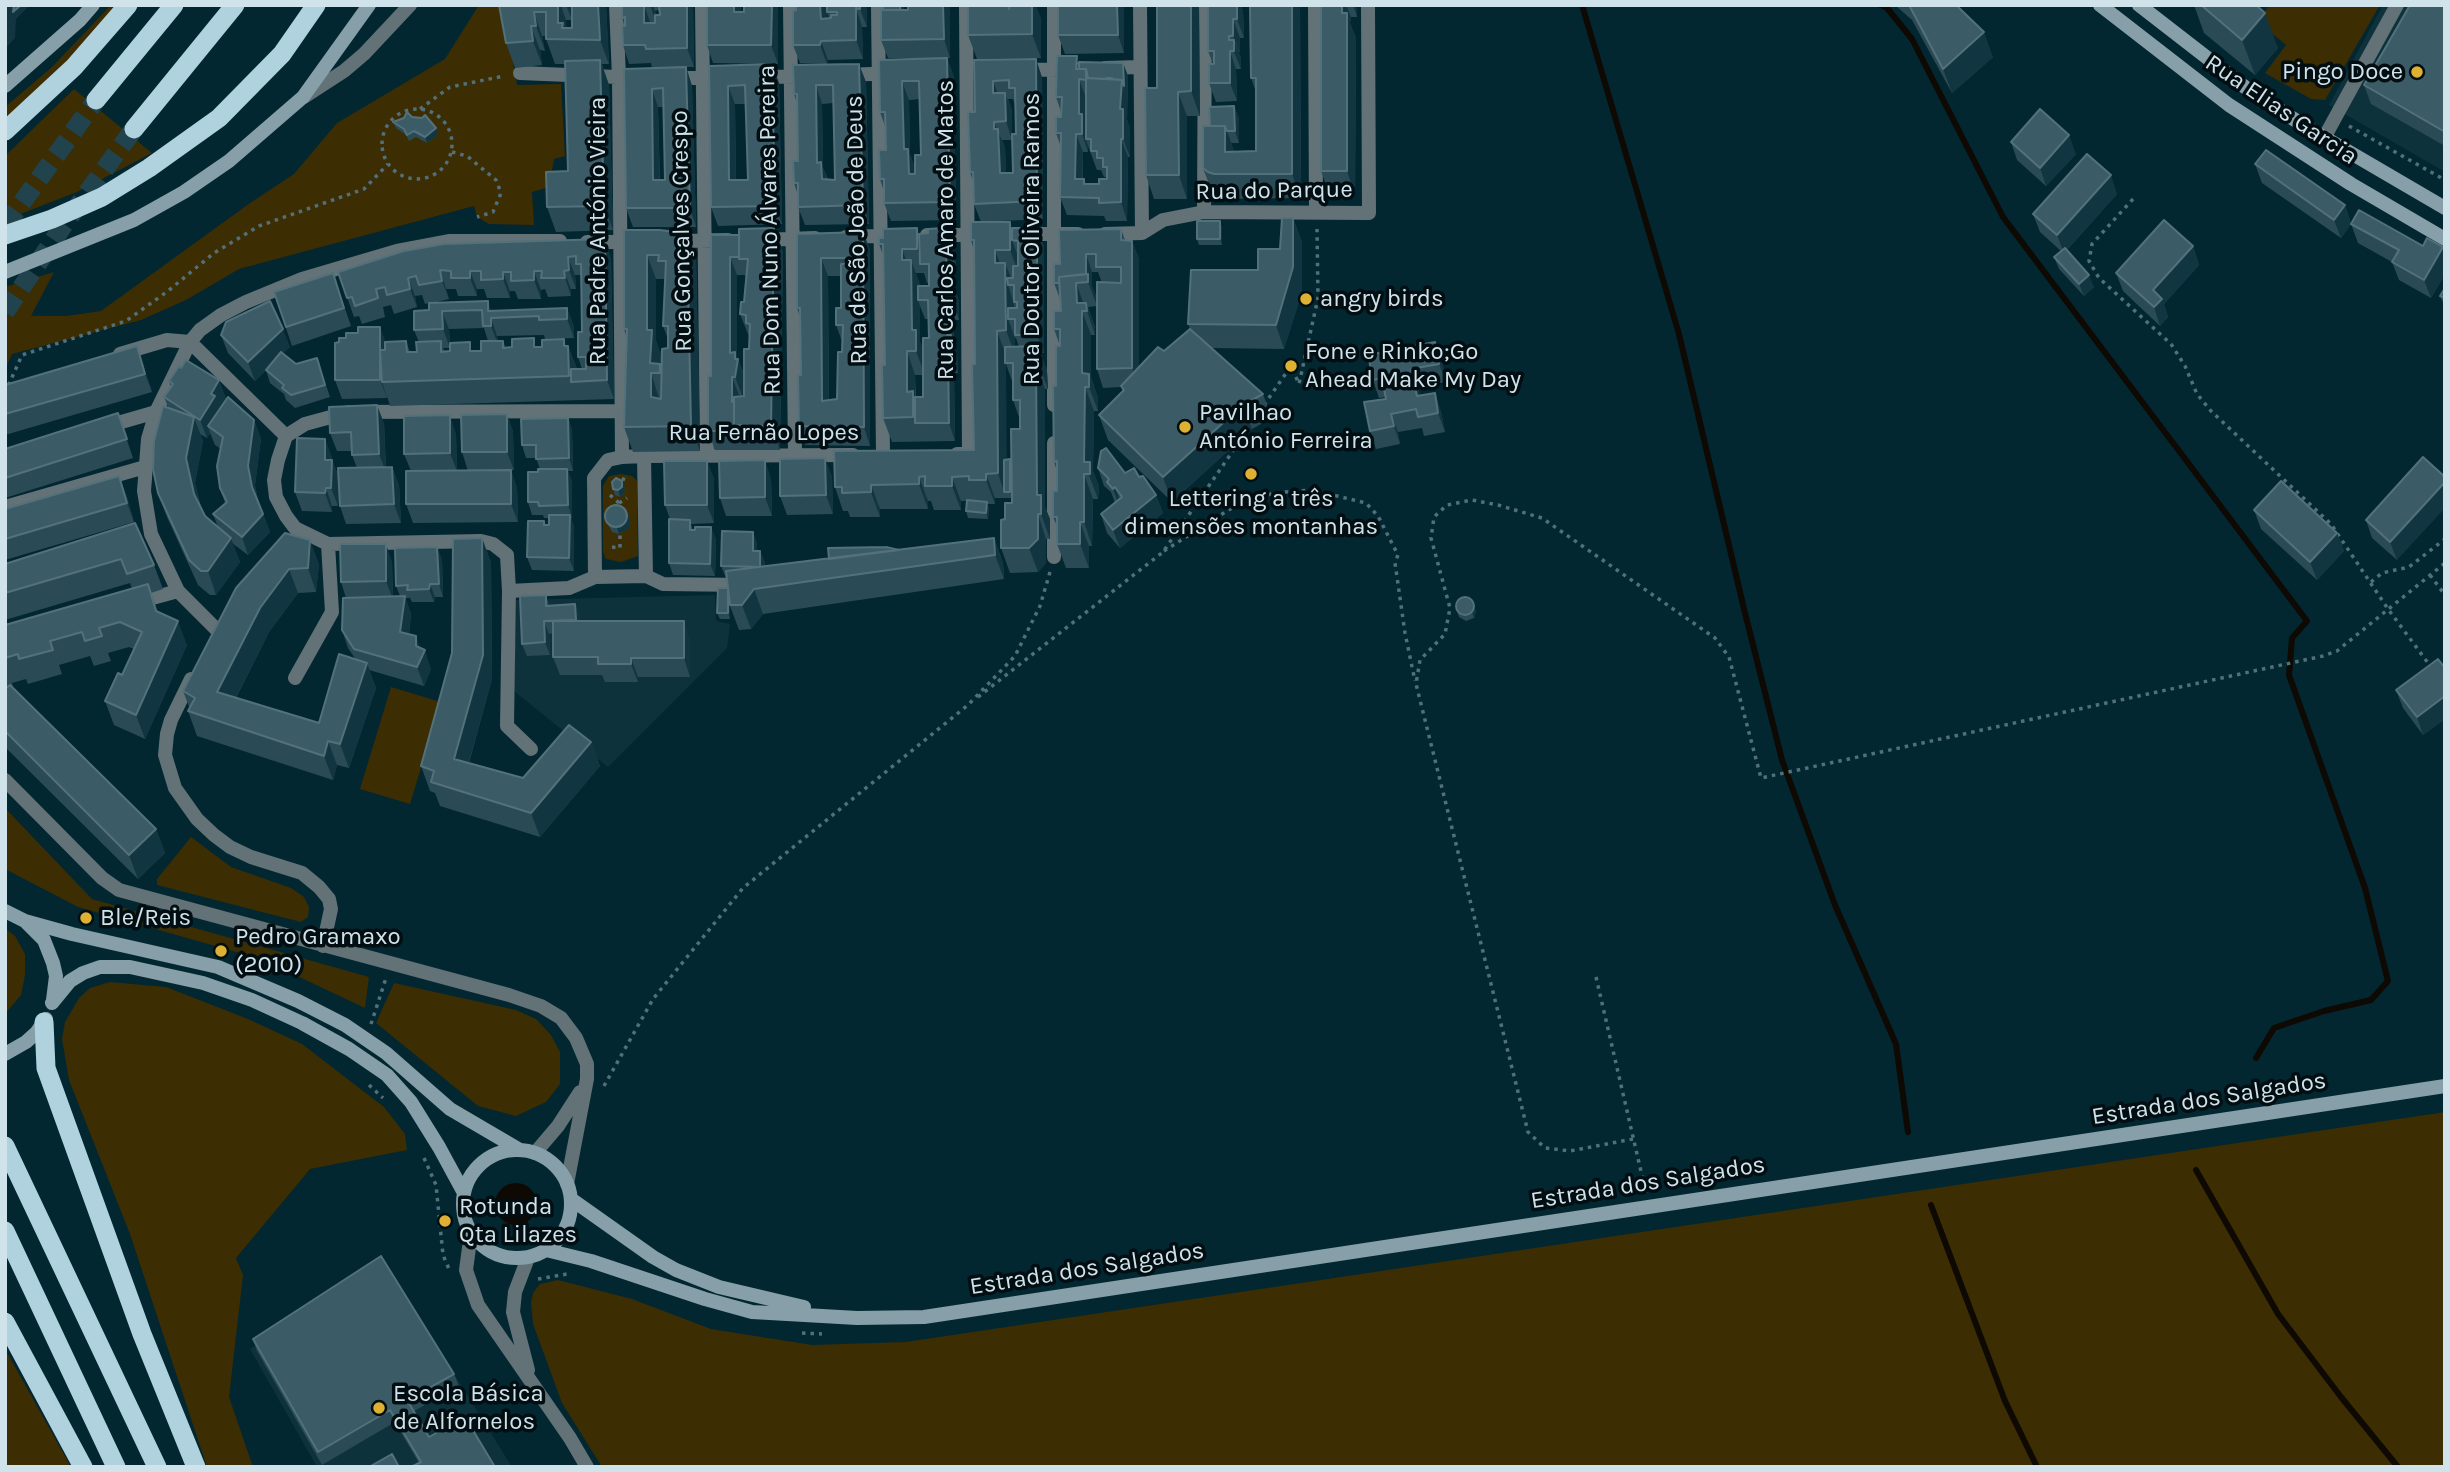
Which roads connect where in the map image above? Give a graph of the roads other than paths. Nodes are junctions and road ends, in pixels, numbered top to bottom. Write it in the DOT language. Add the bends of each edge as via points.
graph roads {
  1 [pos="93,5"];
  2 [pos="128,5"];
  3 [pos="174,5"];
  4 [pos="235,5"];
  5 [pos="316,5"];
  6 [pos="369,5"];
  7 [pos="411,5"];
  8 [pos="616,5"];
  9 [pos="702,5"];
  10 [pos="790,5"];
  11 [pos="878,5"];
  12 [pos="966,5"];
  13 [pos="1054,5"];
  14 [pos="1140,5"];
  15 [pos="1205,5"];
  16 [pos="1315,5"];
  17 [pos="1368,5"];
  18 [pos="2100,5"];
  19 [pos="2139,5"];
  20 [pos="2398,5"];
  21 [pos="1140,67"];
  22 [pos="1056,69"];
  23 [pos="1006,71"];
  24 [pos="520,73"];
  25 [pos="917,73"];
  26 [pos="879,74"];
  27 [pos="791,76"];
  28 [pos="619,77"];
  29 [pos="703,78"];
  30 [pos="5,86"];
  31 [pos="303,97"];
  32 [pos="96,100"];
  33 [pos="134,130"];
  34 [pos="5,131"];
  35 [pos="2324,138"];
  36 [pos="2445,208"];
  37 [pos="1204,212"];
  38 [pos="1316,212"];
  39 [pos="1142,233"];
  40 [pos="1055,234"];
  41 [pos="5,235"];
  42 [pos="880,235"];
  43 [pos="967,235"];
  44 [pos="793,239"];
  45 [pos="2445,239"];
  46 [pos="705,240"];
  47 [pos="620,242"];
  48 [pos="5,272"];
  49 [pos="190,342"];
  50 [pos="105,359"];
  51 [pos="621,411"];
  52 [pos="156,412"];
  53 [pos="93,430"];
  54 [pos="286,436"];
  55 [pos="889,454"];
  56 [pos="945,454"];
  57 [pos="795,455"];
  58 [pos="644,456"];
  59 [pos="707,456"];
  60 [pos="615,458"];
  61 [pos="145,467"];
  62 [pos="5,507"];
  63 [pos="328,544"];
  64 [pos="1054,557"];
  65 [pos="646,576"];
  66 [pos="595,577"];
  67 [pos="759,586"];
  68 [pos="178,591"];
  69 [pos="509,592"];
  70 [pos="125,606"];
  71 [pos="217,629"];
  72 [pos="199,663"];
  73 [pos="295,678"];
  74 [pos="531,749"];
  75 [pos="5,779"];
  76 [pos="5,911"];
  77 [pos="25,921"];
  78 [pos="323,946"];
  79 [pos="52,1003"];
  80 [pos="44,1022"];
  81 [pos="5,1054"];
  82 [pos="587,1079"];
  83 [pos="2445,1086"];
  84 [pos="5,1146"];
  85 [pos="520,1150"];
  86 [pos="535,1153"];
  87 [pos="567,1184"];
  88 [pos="464,1193"];
  89 [pos="571,1199"];
  90 [pos="5,1231"];
  91 [pos="471,1233"];
  92 [pos="546,1250"];
  93 [pos="528,1258"];
  94 [pos="857,1318"];
  95 [pos="5,1322"];
  96 [pos="531,1381"];
  97 [pos="83,1467"];
  98 [pos="116,1467"];
  99 [pos="157,1467"];
  100 [pos="197,1467"];
  101 [pos="587,1467"];
  1 -- 30 [label="main road"];
  2 -- 34 [label="highway" via="74,67"];
  3 -- 32 [label="highway"];
  4 -- 33 [label="highway"];
  5 -- 41 [label="highway" via="282,54 219,118 102,197"];
  6 -- 31 [label="main road"];
  7 -- 31 [label="street" via="365,54"];
  8 -- 28 [label="street, Rua Padre António Vieira"];
  9 -- 29 [label="street, Rua Gonçalves Crespo"];
  10 -- 27 [label="street, Rua Dom Nuno Álvares Pereira"];
  11 -- 26 [label="street, Rua de São João de Deus"];
  12 -- 43 [label="street, Rua Carlos Amaro de Matos"];
  13 -- 22 [label="street, Rua Doutor Oliveira Ramos"];
  14 -- 21 [label="street"];
  15 -- 37 [label="street"];
  16 -- 38 [label="street"];
  17 -- 38 [label="street, Rua do Parque" via="1369,212"];
  18 -- 45 [label="main road, Rua Elias Garcia" via="2229,105"];
  19 -- 35 [label="main road, Rua Elias Garcia" via="2250,91"];
  20 -- 35 [label="street"];
  21 -- 22 [label="street"];
  21 -- 39 [label="street"];
  22 -- 23 [label="street"];
  22 -- 40 [label="street, Rua Doutor Oliveira Ramos"];
  24 -- 28 [label="street"];
  25 -- 26 [label="street"];
  26 -- 27 [label="street"];
  26 -- 42 [label="street, Rua de São João de Deus"];
  27 -- 29 [label="street"];
  27 -- 44 [label="street, Rua Dom Nuno Álvares Pereira"];
  28 -- 29 [label="street"];
  28 -- 47 [label="street, Rua Padre António Vieira"];
  29 -- 46 [label="street, Rua Gonçalves Crespo"];
  31 -- 48 [label="main road" via="229,161 184,192 134,220"];
  35 -- 36 [label="main road, Rua Elias Garcia"];
  37 -- 38 [label="street, Rua do Parque"];
  37 -- 39 [label="street, Rua do Parque" via="1163,220"];
  39 -- 40 [label="street"];
  40 -- 43 [label="street"];
  40 -- 64 [label="street, Rua Doutor Oliveira Ramos"];
  42 -- 43 [label="street"];
  42 -- 44 [label="street"];
  42 -- 55 [label="street, Rua de São João de Deus"];
  43 -- 56 [label="street, Rua Carlos Amaro de Matos" via="970,454"];
  44 -- 46 [label="street"];
  44 -- 57 [label="street, Rua Dom Nuno Álvares Pereira"];
  46 -- 47 [label="street"];
  46 -- 59 [label="street, Rua Gonçalves Crespo"];
  47 -- 49 [label="street" via="450,241 397,251 302,279 246,302 221,314"];
  47 -- 51 [label="street, Rua Padre António Vieira"];
  49 -- 50 [label="street" via="167,340"];
  49 -- 52 [label="street"];
  49 -- 54 [label="street"];
  51 -- 54 [label="street" via="349,412 305,424"];
  51 -- 60 [label="street, Rua Padre António Vieira"];
  52 -- 53 [label="street"];
  52 -- 61 [label="street"];
  54 -- 63 [label="street" via="274,480 276,497 292,533"];
  55 -- 57 [label="street, Rua Fernão Lopes"];
  57 -- 59 [label="street, Rua Fernão Lopes"];
  58 -- 59 [label="street, Rua Fernão Lopes"];
  58 -- 60 [label="street, Rua Fernão Lopes"];
  58 -- 65 [label="street"];
  60 -- 66 [label="street" via="593,478"];
  61 -- 62 [label="street"];
  61 -- 68 [label="street" via="145,536"];
  63 -- 69 [label="street" via="493,544 506,555"];
  63 -- 73 [label="street" via="332,612"];
  65 -- 66 [label="street"];
  65 -- 67 [label="street" via="663,584"];
  66 -- 69 [label="street" via="569,588"];
  68 -- 70 [label="street"];
  68 -- 71 [label="street"];
  69 -- 74 [label="street" via="507,726"];
  72 -- 78 [label="street" via="167,734 165,755 175,788 197,818 230,847 302,873 319,887 331,909"];
  75 -- 78 [label="street" via="119,890"];
  76 -- 77 [label="main road"];
  77 -- 79 [label="main road" via="44,940 53,963"];
  77 -- 85 [label="main road" via="218,967 298,1001 345,1025 386,1053 450,1109"];
  78 -- 82 [label="street" via="541,1006 561,1018 576,1038 587,1064"];
  79 -- 80 [label="main road"];
  79 -- 88 [label="main road" via="83,973 100,967 130,967 203,983 302,1023 387,1075 411,1102"];
  80 -- 81 [label="main road" via="26,1042"];
  80 -- 100 [label="highway" via="46,1068 142,1334"];
  82 -- 86 [label="street" via="574,1104"];
  82 -- 87 [label="street"];
  83 -- 94 [label="main road, Estrada dos Salgados" via="924,1317"];
  84 -- 99 [label="highway"];
  85 -- 86 [label="main road"];
  85 -- 88 [label="main road" via="491,1157 478,1166"];
  86 -- 87 [label="main road" via="549,1160"];
  87 -- 89 [label="main road"];
  88 -- 91 [label="main road" via="465,1220"];
  89 -- 92 [label="main road" via="566,1228"];
  89 -- 94 [label="main road, Estrada dos Salgados" via="676,1270 767,1300"];
  90 -- 98 [label="highway"];
  91 -- 93 [label="main road" via="495,1254"];
  91 -- 96 [label="street" via="466,1270 478,1305"];
  92 -- 93 [label="main road"];
  92 -- 94 [label="main road, Estrada dos Salgados" via="752,1312"];
  93 -- 96 [label="street" via="513,1312"];
  95 -- 97 [label="highway"];
  96 -- 101 [label="street"];
}
